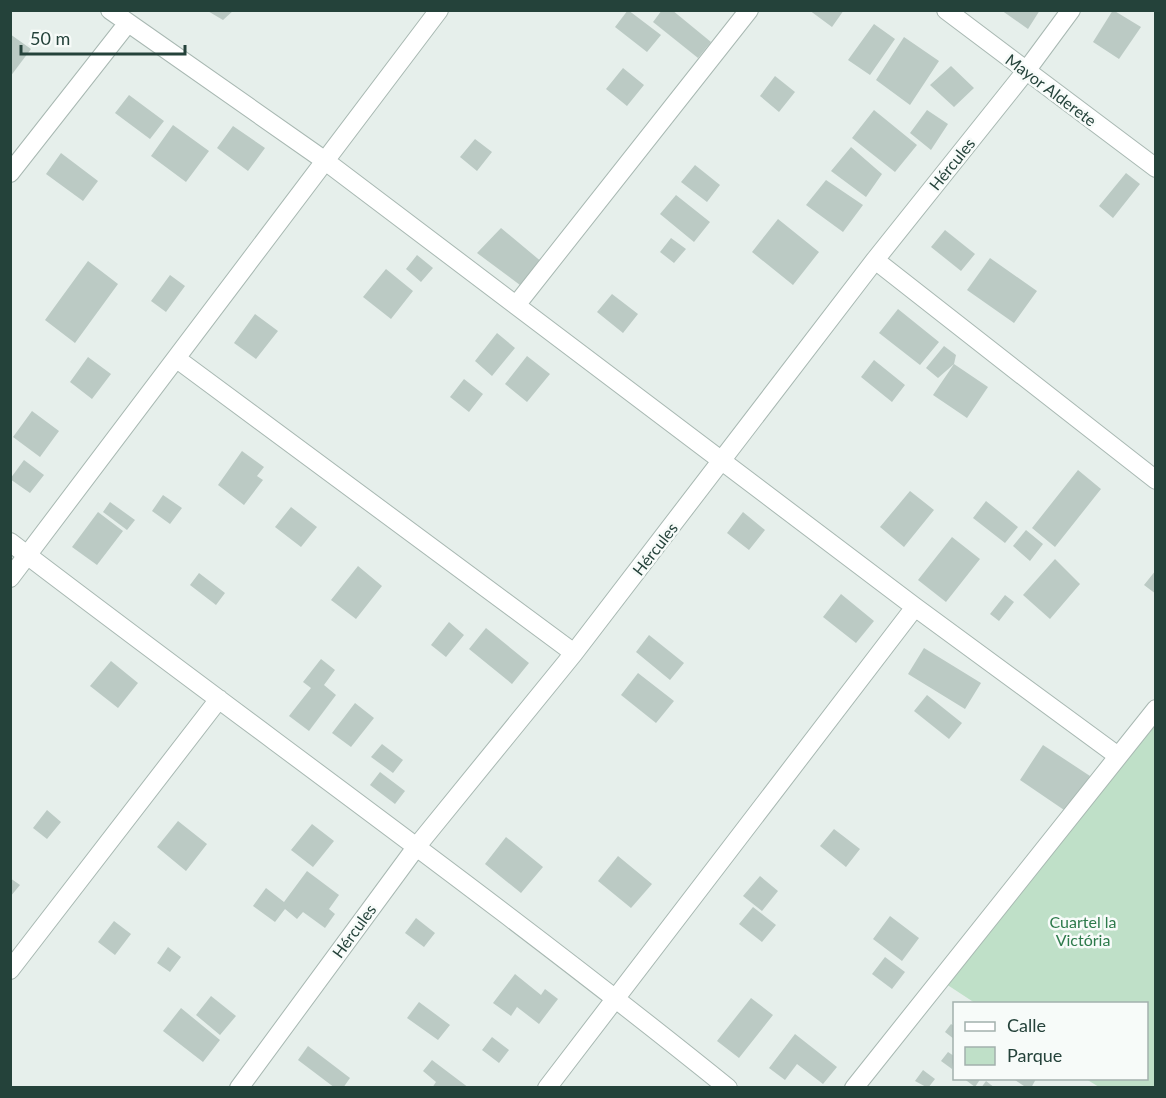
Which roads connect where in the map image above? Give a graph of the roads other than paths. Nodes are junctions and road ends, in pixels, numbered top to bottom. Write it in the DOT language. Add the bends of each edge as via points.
graph roads {
  1 [pos="110,10"];
  2 [pos="439,10"];
  3 [pos="749,10"];
  4 [pos="946,10"];
  5 [pos="1071,10"];
  6 [pos="127,24"];
  7 [pos="1026,71"];
  8 [pos="324,160"];
  9 [pos="1155,168"];
  10 [pos="10,173"];
  11 [pos="875,260"];
  12 [pos="517,304"];
  13 [pos="177,359"];
  14 [pos="723,460"];
  15 [pos="1155,480"];
  16 [pos="10,542"];
  17 [pos="29,556"];
  18 [pos="10,578"];
  19 [pos="915,607"];
  20 [pos="574,653"];
  21 [pos="219,699"];
  22 [pos="1155,709"];
  23 [pos="1118,756"];
  24 [pos="417,846"];
  25 [pos="10,970"];
  26 [pos="616,998"];
  27 [pos="239,1088"];
  28 [pos="547,1088"];
  29 [pos="728,1088"];
  30 [pos="854,1088"];
  1 -- 6 [label="street"];
  2 -- 8 [label="street"];
  3 -- 12 [label="street"];
  4 -- 7 [label="street, Mayor Alderete"];
  5 -- 7 [label="street, Hércules"];
  6 -- 8 [label="street"];
  6 -- 10 [label="street"];
  7 -- 9 [label="street, Mayor Alderete"];
  7 -- 11 [label="street, Hércules"];
  8 -- 12 [label="street"];
  8 -- 13 [label="street"];
  11 -- 14 [label="street, Hércules"];
  11 -- 15 [label="street"];
  12 -- 14 [label="street"];
  13 -- 17 [label="street"];
  13 -- 20 [label="street"];
  14 -- 19 [label="street"];
  14 -- 20 [label="street, Hércules"];
  16 -- 17 [label="street"];
  17 -- 18 [label="street"];
  17 -- 21 [label="street"];
  19 -- 23 [label="street"];
  19 -- 26 [label="street"];
  20 -- 24 [label="street, Hércules"];
  21 -- 24 [label="street"];
  21 -- 25 [label="street"];
  22 -- 23 [label="street"];
  23 -- 30 [label="street"];
  24 -- 26 [label="street"];
  24 -- 27 [label="street, Hércules"];
  26 -- 28 [label="street"];
  26 -- 29 [label="street"];
}
